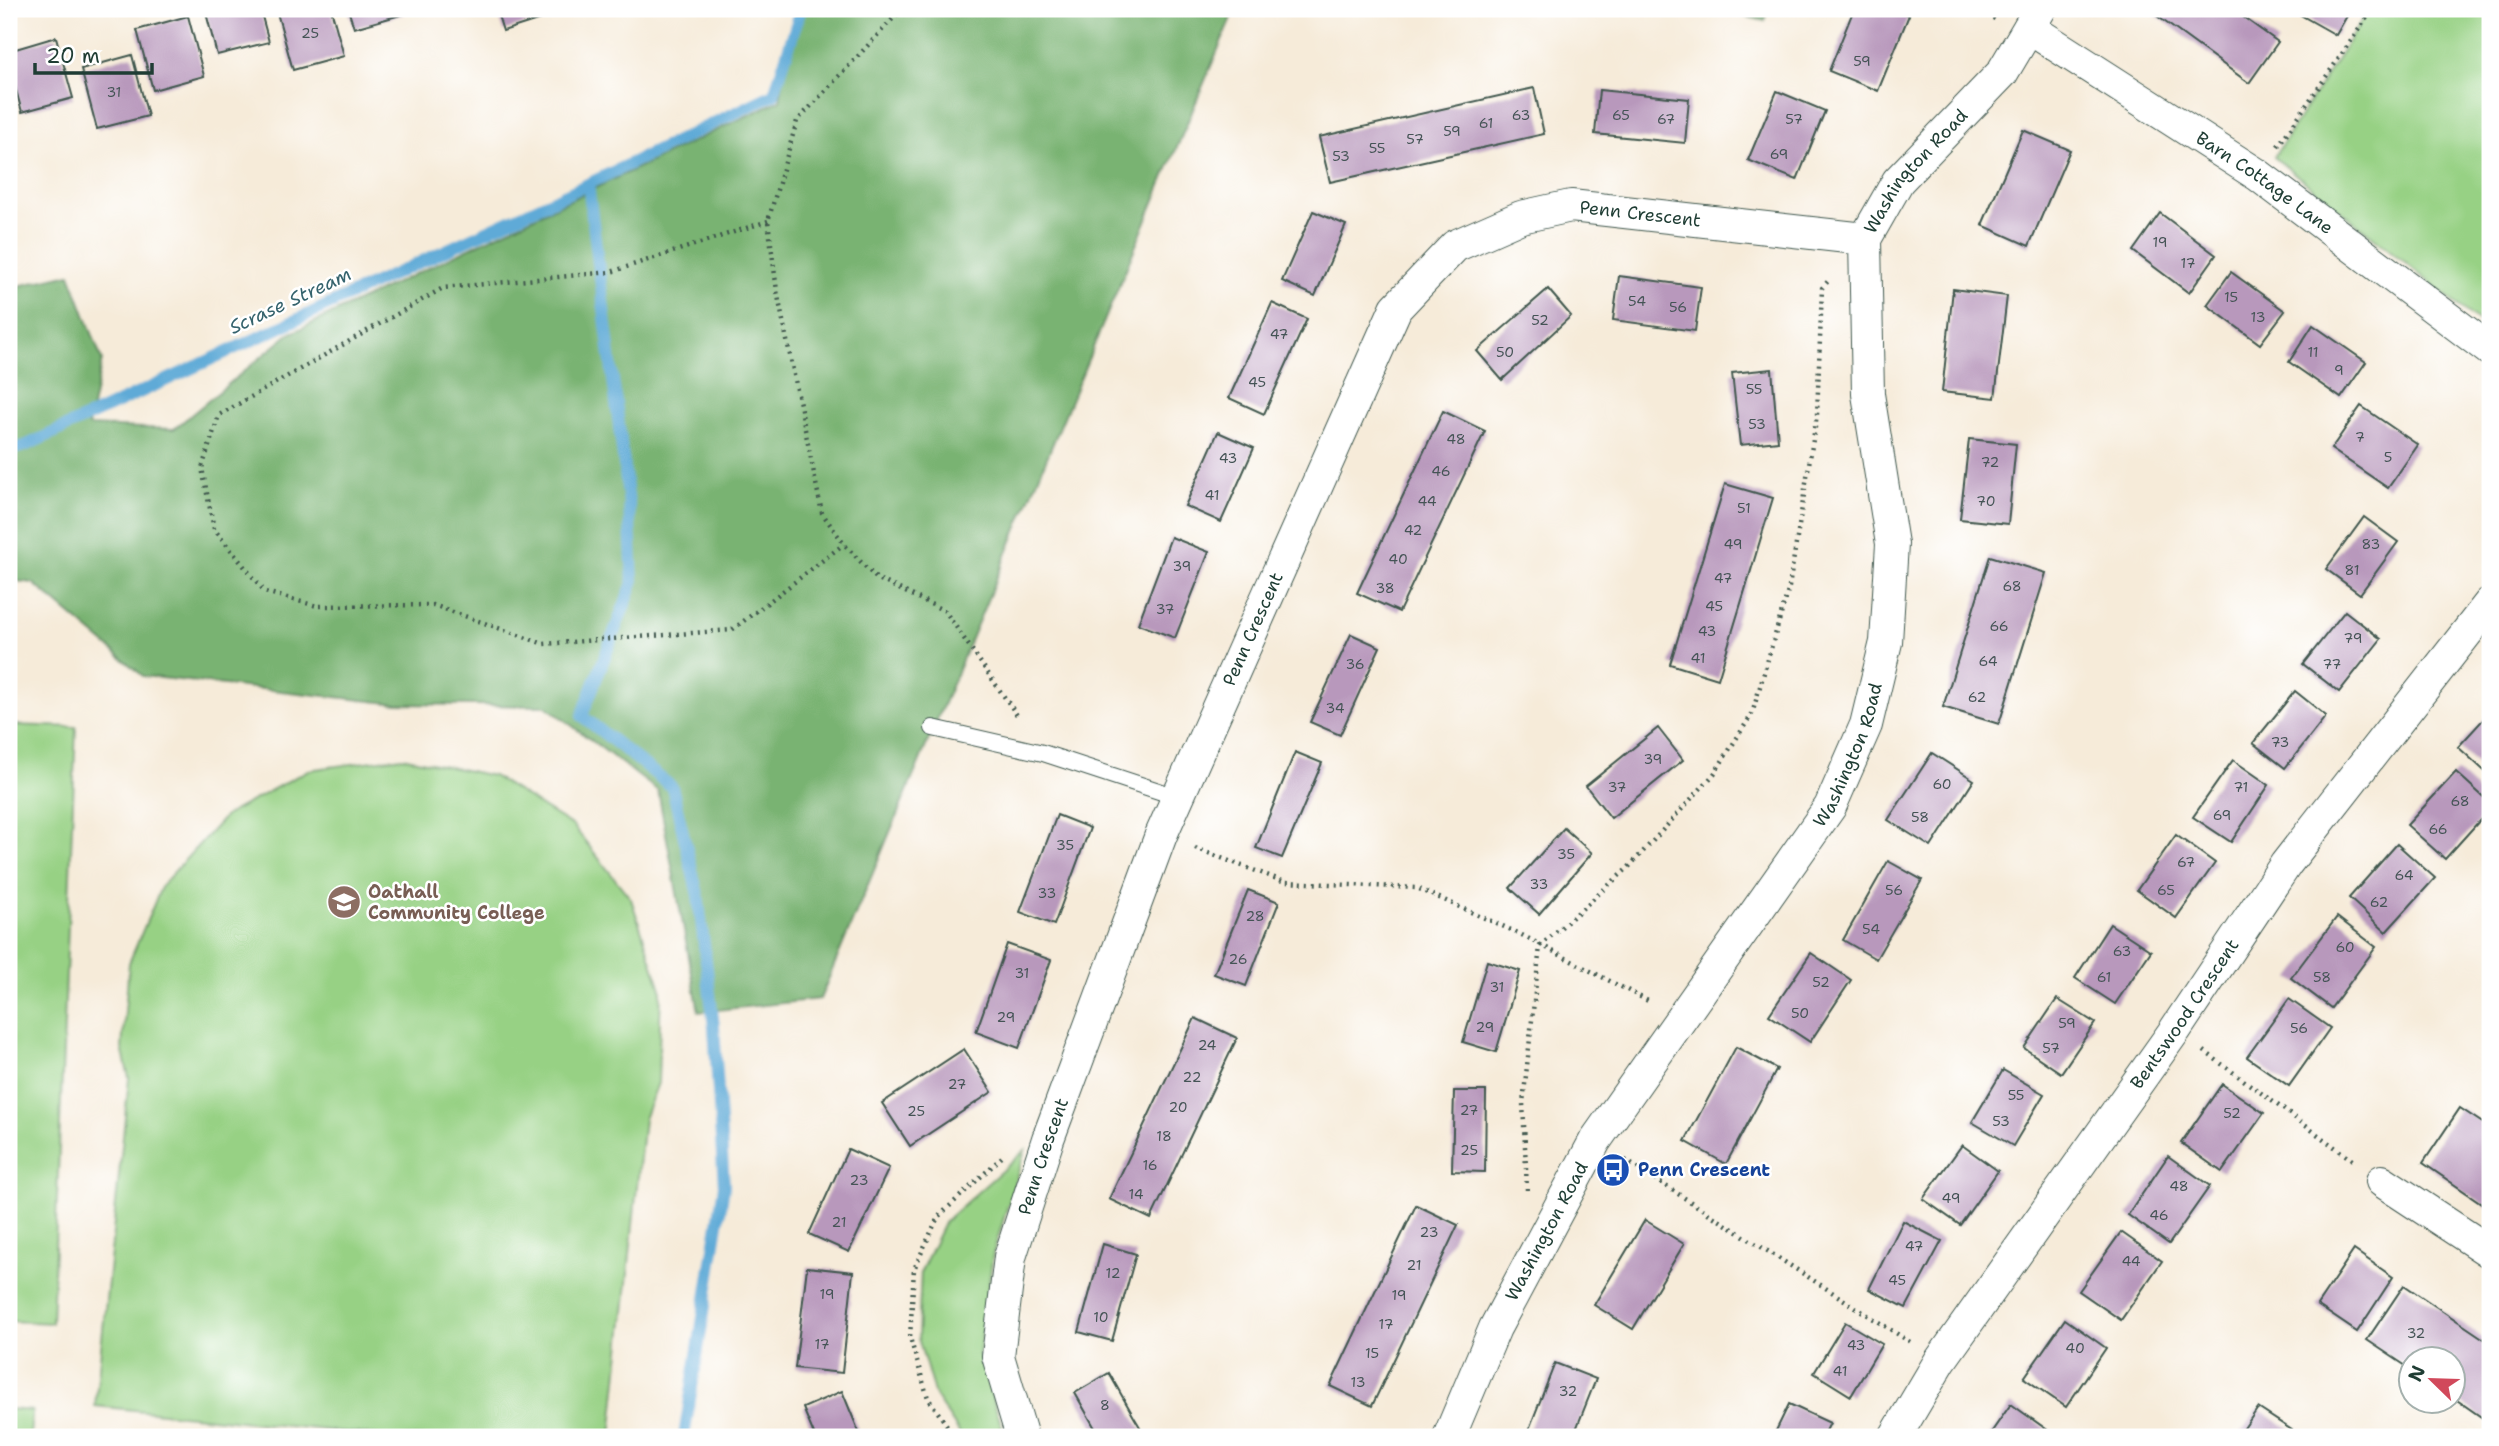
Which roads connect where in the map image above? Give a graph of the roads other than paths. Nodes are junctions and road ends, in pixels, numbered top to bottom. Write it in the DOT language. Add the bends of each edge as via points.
graph roads {
  1 [pos="2034,18"];
  2 [pos="1865,239"];
  3 [pos="2490,350"];
  4 [pos="2490,603"];
  5 [pos="933,728"];
  6 [pos="1177,797"];
  7 [pos="2382,1181"];
  8 [pos="2490,1252"];
  9 [pos="1022,1437"];
  10 [pos="1449,1437"];
  11 [pos="1895,1437"];
  1 -- 2 [label="street, Washington Road" via="2002,73 1898,181"];
  1 -- 3 [label="street, Barn Cottage Lane" via="2258,175"];
  2 -- 6 [label="street, Penn Crescent" via="1570,206 1521,217 1455,246 1396,308"];
  2 -- 10 [label="street, Washington Road" via="1868,394 1892,544 1886,642 1866,725 1830,807 1595,1141 1495,1328"];
  4 -- 11 [label="street, Bentswood Crescent" via="2286,864 2175,1030 1940,1361"];
  5 -- 6 [label="lane" via="1043,753"];
  6 -- 9 [label="street, Penn Crescent" via="1048,1139 1010,1257 998,1356"];
  7 -- 8 [label="street"];
}
